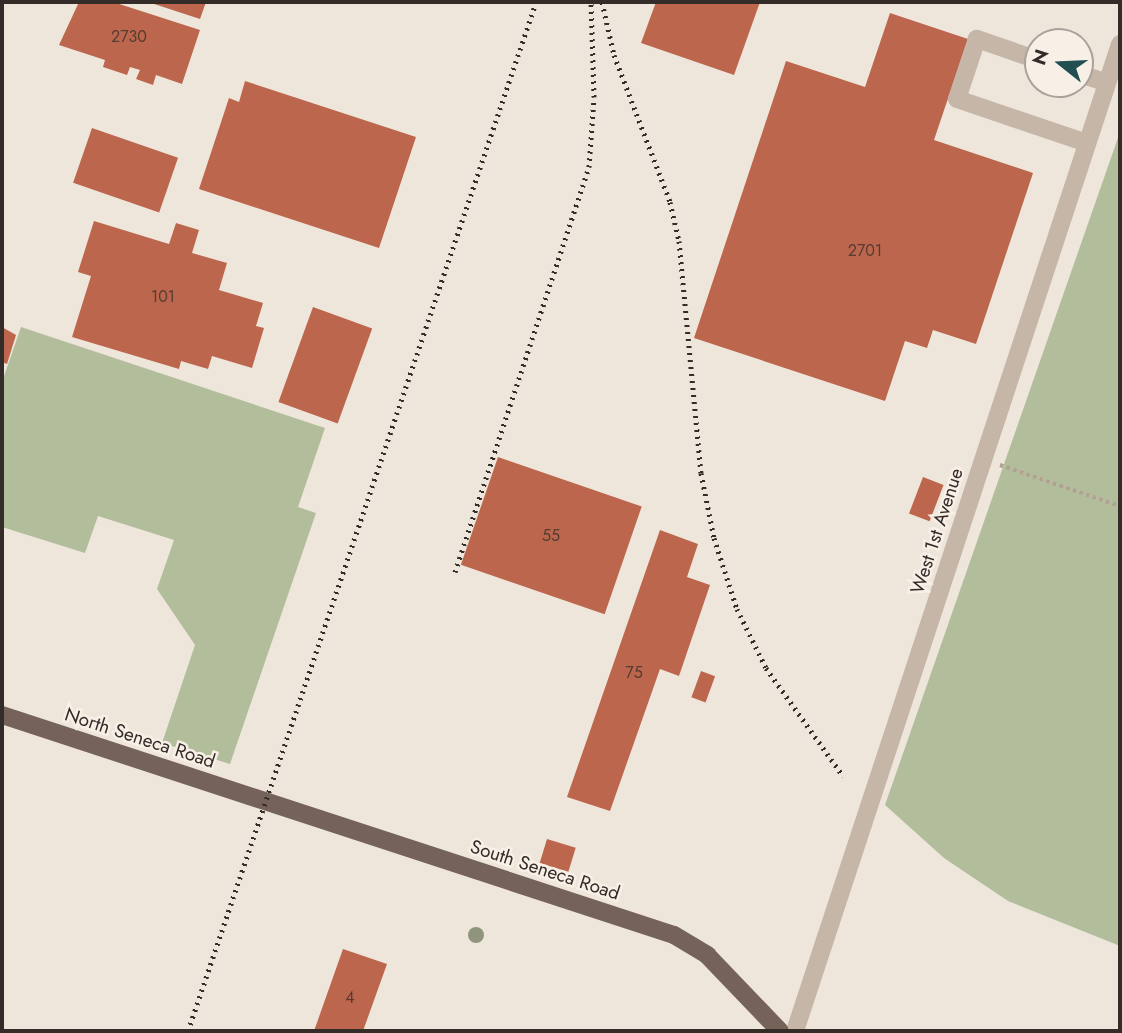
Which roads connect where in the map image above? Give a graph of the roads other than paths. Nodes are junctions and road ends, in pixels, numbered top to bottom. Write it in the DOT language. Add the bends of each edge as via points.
graph roads {
  1 [pos="1120,44"];
  2 [pos="1024,55"];
  3 [pos="1094,79"];
  4 [pos="1107,83"];
  5 [pos="1087,143"];
  6 [pos="2,715"];
  7 [pos="266,801"];
  8 [pos="780,1031"];
  9 [pos="795,1031"];
  1 -- 4 [label="lane, West 1st Avenue"];
  2 -- 5 [label="lane" via="977,39 957,99"];
  3 -- 4 [label="lane"];
  4 -- 5 [label="lane, West 1st Avenue"];
  5 -- 9 [label="lane, West 1st Avenue"];
  6 -- 7 [label="main road, North Seneca Road"];
  7 -- 8 [label="main road, South Seneca Road" via="674,935 707,955"];
}
